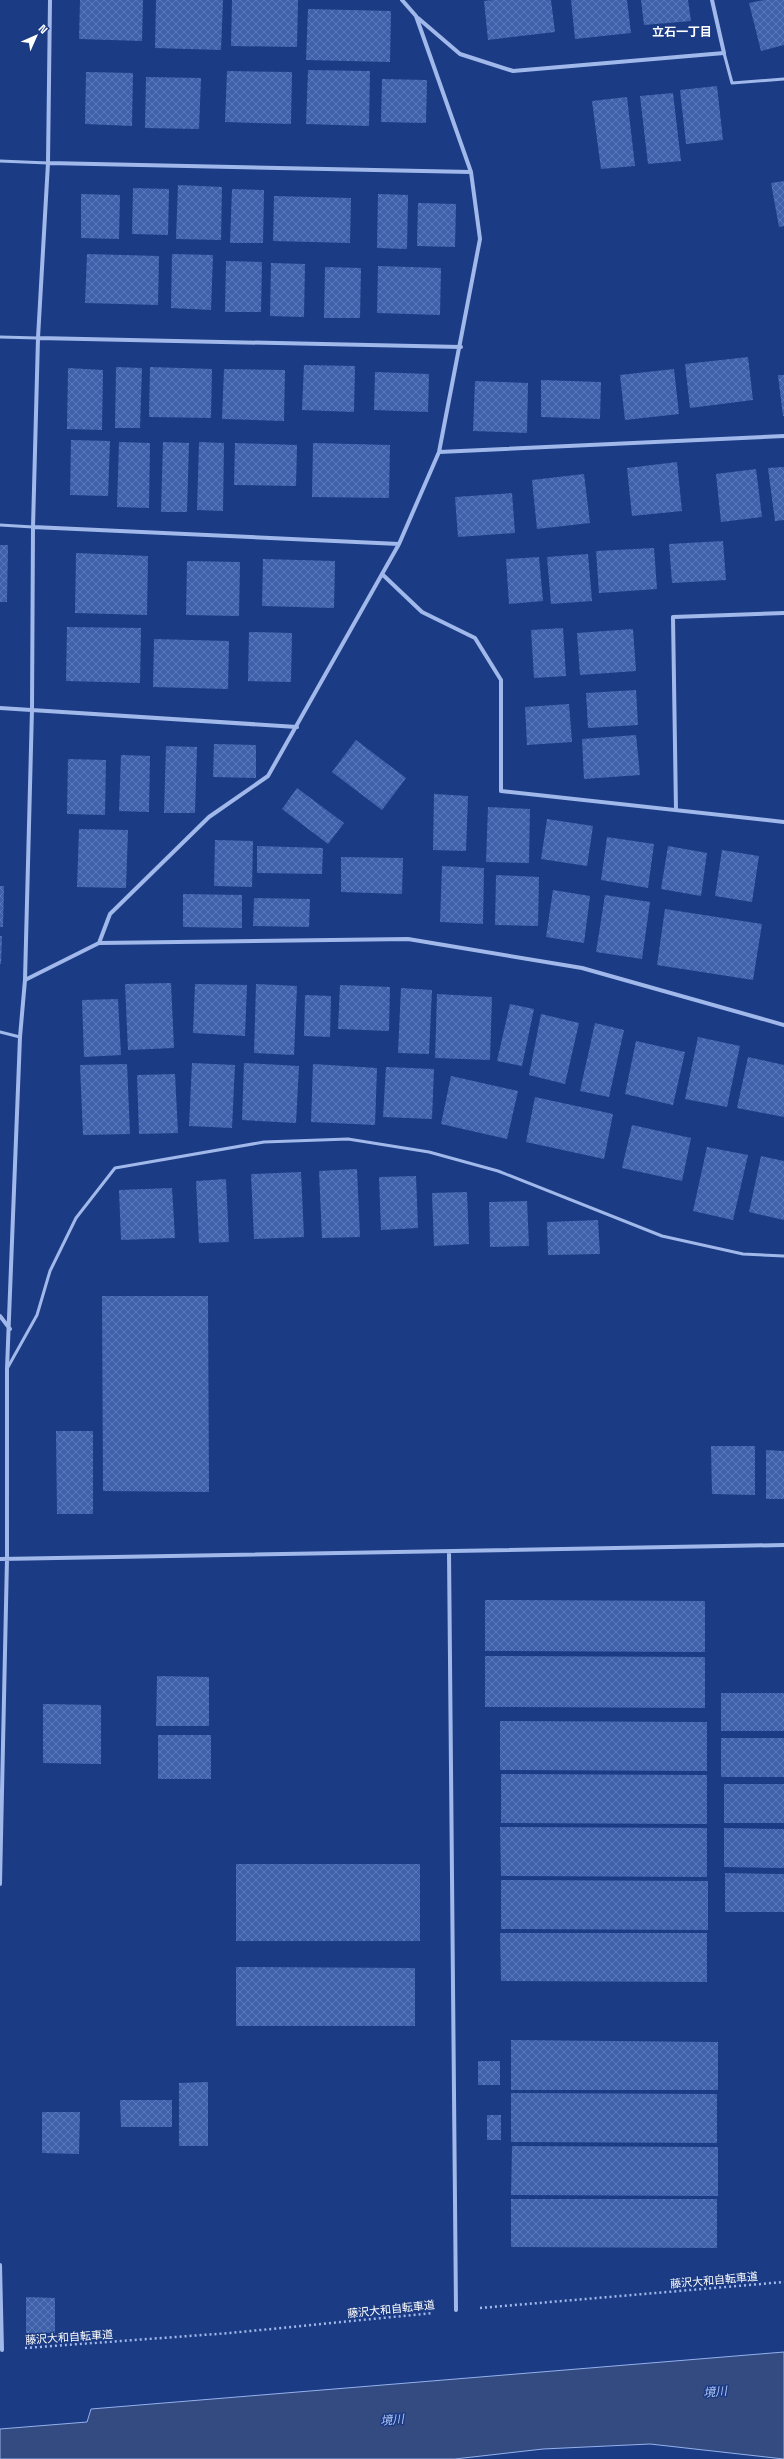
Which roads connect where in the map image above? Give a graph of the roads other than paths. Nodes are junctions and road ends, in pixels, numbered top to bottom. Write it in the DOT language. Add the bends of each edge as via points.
graph roads {
  1 [pos="50,0"];
  2 [pos="402,0"];
  3 [pos="712,0"];
  4 [pos="416,16"];
  5 [pos="724,53"];
  6 [pos="784,79"];
  7 [pos="0,162"];
  8 [pos="48,164"];
  9 [pos="470,172"];
  10 [pos="0,337"];
  11 [pos="38,338"];
  12 [pos="461,347"];
  13 [pos="784,436"];
  14 [pos="439,452"];
  15 [pos="0,525"];
  16 [pos="33,527"];
  17 [pos="399,544"];
  18 [pos="382,574"];
  19 [pos="784,613"];
  20 [pos="0,708"];
  21 [pos="32,709"];
  22 [pos="297,727"];
  23 [pos="676,810"];
  24 [pos="784,822"];
  25 [pos="99,943"];
  26 [pos="25,980"];
  27 [pos="784,1025"];
  28 [pos="0,1032"];
  29 [pos="20,1038"];
  30 [pos="784,1256"];
  31 [pos="0,1316"];
  32 [pos="10,1329"];
  33 [pos="7,1369"];
  34 [pos="784,1545"];
  35 [pos="449,1552"];
  36 [pos="0,1559"];
  37 [pos="7,1559"];
  38 [pos="0,1856"];
  39 [pos="0,1884"];
  40 [pos="0,2265"];
  41 [pos="456,2310"];
  42 [pos="2,2350"];
  1 -- 8 [label="street"];
  2 -- 4 [label="street"];
  3 -- 5 [label="street"];
  4 -- 5 [label="street" via="460,54 513,71"];
  4 -- 9 [label="street"];
  5 -- 6 [label="lane" via="732,83"];
  7 -- 8 [label="lane"];
  8 -- 9 [label="street"];
  8 -- 11 [label="street"];
  9 -- 12 [label="street" via="480,239"];
  10 -- 11 [label="lane"];
  11 -- 12 [label="street"];
  11 -- 16 [label="street"];
  12 -- 14 [label="street"];
  13 -- 14 [label="street"];
  14 -- 17 [label="street"];
  15 -- 16 [label="lane"];
  16 -- 17 [label="street"];
  16 -- 21 [label="street"];
  17 -- 18 [label="street"];
  18 -- 22 [label="street"];
  18 -- 23 [label="street" via="422,612 475,638 501,680 501,791"];
  19 -- 23 [label="street" via="673,617"];
  20 -- 21 [label="street"];
  21 -- 22 [label="street"];
  21 -- 26 [label="street"];
  22 -- 25 [label="street" via="268,776 208,817 110,914"];
  23 -- 24 [label="street"];
  25 -- 26 [label="street"];
  25 -- 27 [label="street" via="408,939 582,968"];
  26 -- 29 [label="street"];
  28 -- 29 [label="lane"];
  29 -- 32 [label="street"];
  30 -- 33 [label="lane" via="743,1254 662,1236 498,1171 429,1152 348,1139 264,1142 115,1168 76,1218 50,1271 36,1315"];
  31 -- 32 [label="street"];
  32 -- 33 [label="street"];
  33 -- 37 [label="street"];
  34 -- 35 [label="street"];
  35 -- 37 [label="street"];
  35 -- 41 [label="street"];
  36 -- 37 [label="street"];
  37 -- 38 [label="street"];
  38 -- 39 [label="street"];
  40 -- 42 [label="street"];
}
